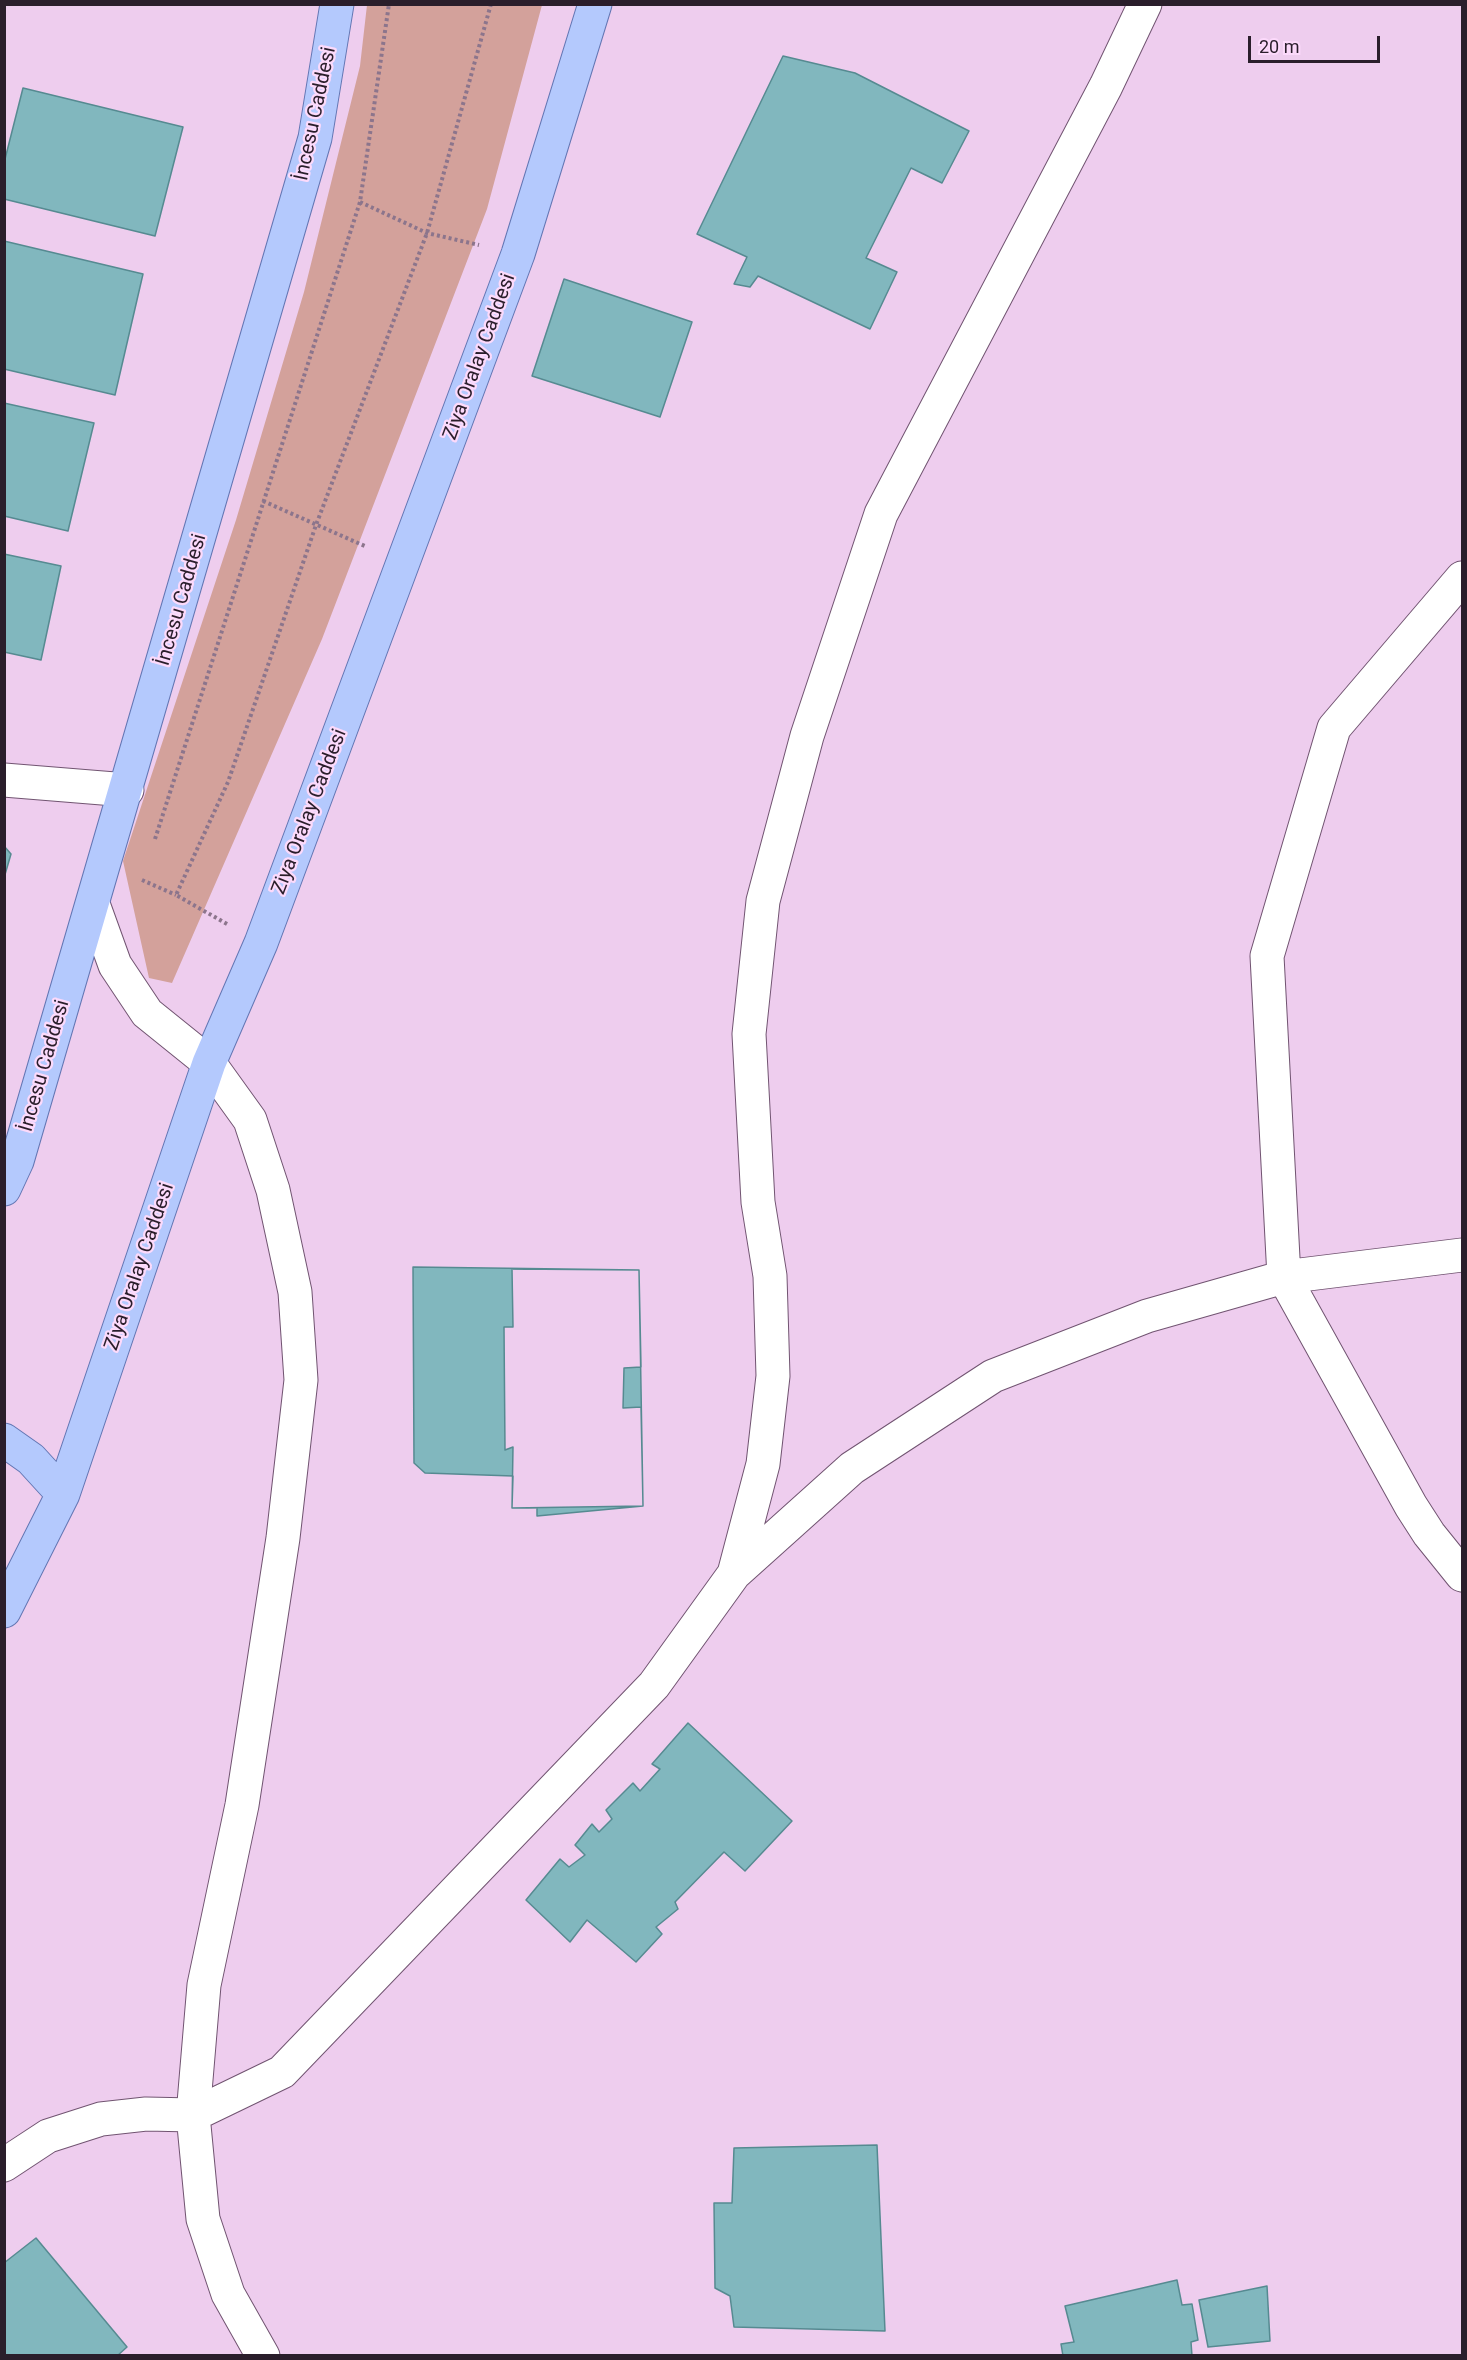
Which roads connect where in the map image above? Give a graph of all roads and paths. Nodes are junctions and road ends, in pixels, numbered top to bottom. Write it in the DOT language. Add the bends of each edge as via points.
graph roads {
  1 [pos="337,4"];
  2 [pos="388,4"];
  3 [pos="491,4"];
  4 [pos="595,4"];
  5 [pos="1145,4"];
  6 [pos="360,202"];
  7 [pos="427,233"];
  8 [pos="518,254"];
  9 [pos="263,501"];
  10 [pos="316,525"];
  11 [pos="404,563"];
  12 [pos="1462,578"];
  13 [pos="4,780"];
  14 [pos="127,790"];
  15 [pos="153,848"];
  16 [pos="145,870"];
  17 [pos="176,895"];
  18 [pos="93,904"];
  19 [pos="261,943"];
  20 [pos="209,1063"];
  21 [pos="4,1189"];
  22 [pos="1462,1255"];
  23 [pos="1284,1277"];
  24 [pos="4,1440"];
  25 [pos="63,1494"];
  26 [pos="734,1574"];
  27 [pos="1462,1575"];
  28 [pos="4,1611"];
  29 [pos="193,2115"];
  30 [pos="4,2165"];
  31 [pos="263,2355"];
  1 -- 14 [label="main road, İncesu Caddesi" via="315,138"];
  2 -- 6 [label="path"];
  3 -- 7 [label="path"];
  4 -- 8 [label="main road, Ziya Oralay Caddesi"];
  5 -- 26 [label="street" via="1107,86 881,514 807,736 766,890 749,1034 758,1202 770,1276 773,1376 763,1464"];
  6 -- 7 [label="path"];
  6 -- 9 [label="path"];
  7 -- 8 [label="path"];
  7 -- 10 [label="path"];
  8 -- 11 [label="main road, Ziya Oralay Caddesi"];
  9 -- 10 [label="path"];
  9 -- 15 [label="path"];
  10 -- 11 [label="path"];
  10 -- 17 [label="path" via="228,782"];
  11 -- 19 [label="main road, Ziya Oralay Caddesi"];
  12 -- 23 [label="street" via="1334,728 1266,956"];
  13 -- 14 [label="street"];
  14 -- 18 [label="main road, İncesu Caddesi"];
  16 -- 17 [label="path" via="142,882"];
  17 -- 19 [label="path"];
  18 -- 20 [label="street" via="115,965 147,1013"];
  18 -- 21 [label="main road, İncesu Caddesi" via="17,1161"];
  19 -- 20 [label="main road, Ziya Oralay Caddesi"];
  20 -- 25 [label="main road, Ziya Oralay Caddesi"];
  20 -- 29 [label="street" via="250,1120 273,1190 295,1292 301,1380 283,1538 242,1805 204,1985"];
  22 -- 23 [label="street"];
  23 -- 26 [label="street" via="1147,1316 993,1376 852,1468"];
  23 -- 27 [label="street" via="1411,1506"];
  24 -- 25 [label="main road" via="31,1460"];
  25 -- 28 [label="main road, Ziya Oralay Caddesi"];
  26 -- 29 [label="street" via="654,1685 282,2072"];
  29 -- 30 [label="street" via="146,2114 101,2119 48,2136"];
  29 -- 31 [label="street" via="203,2219 228,2294"];
}
